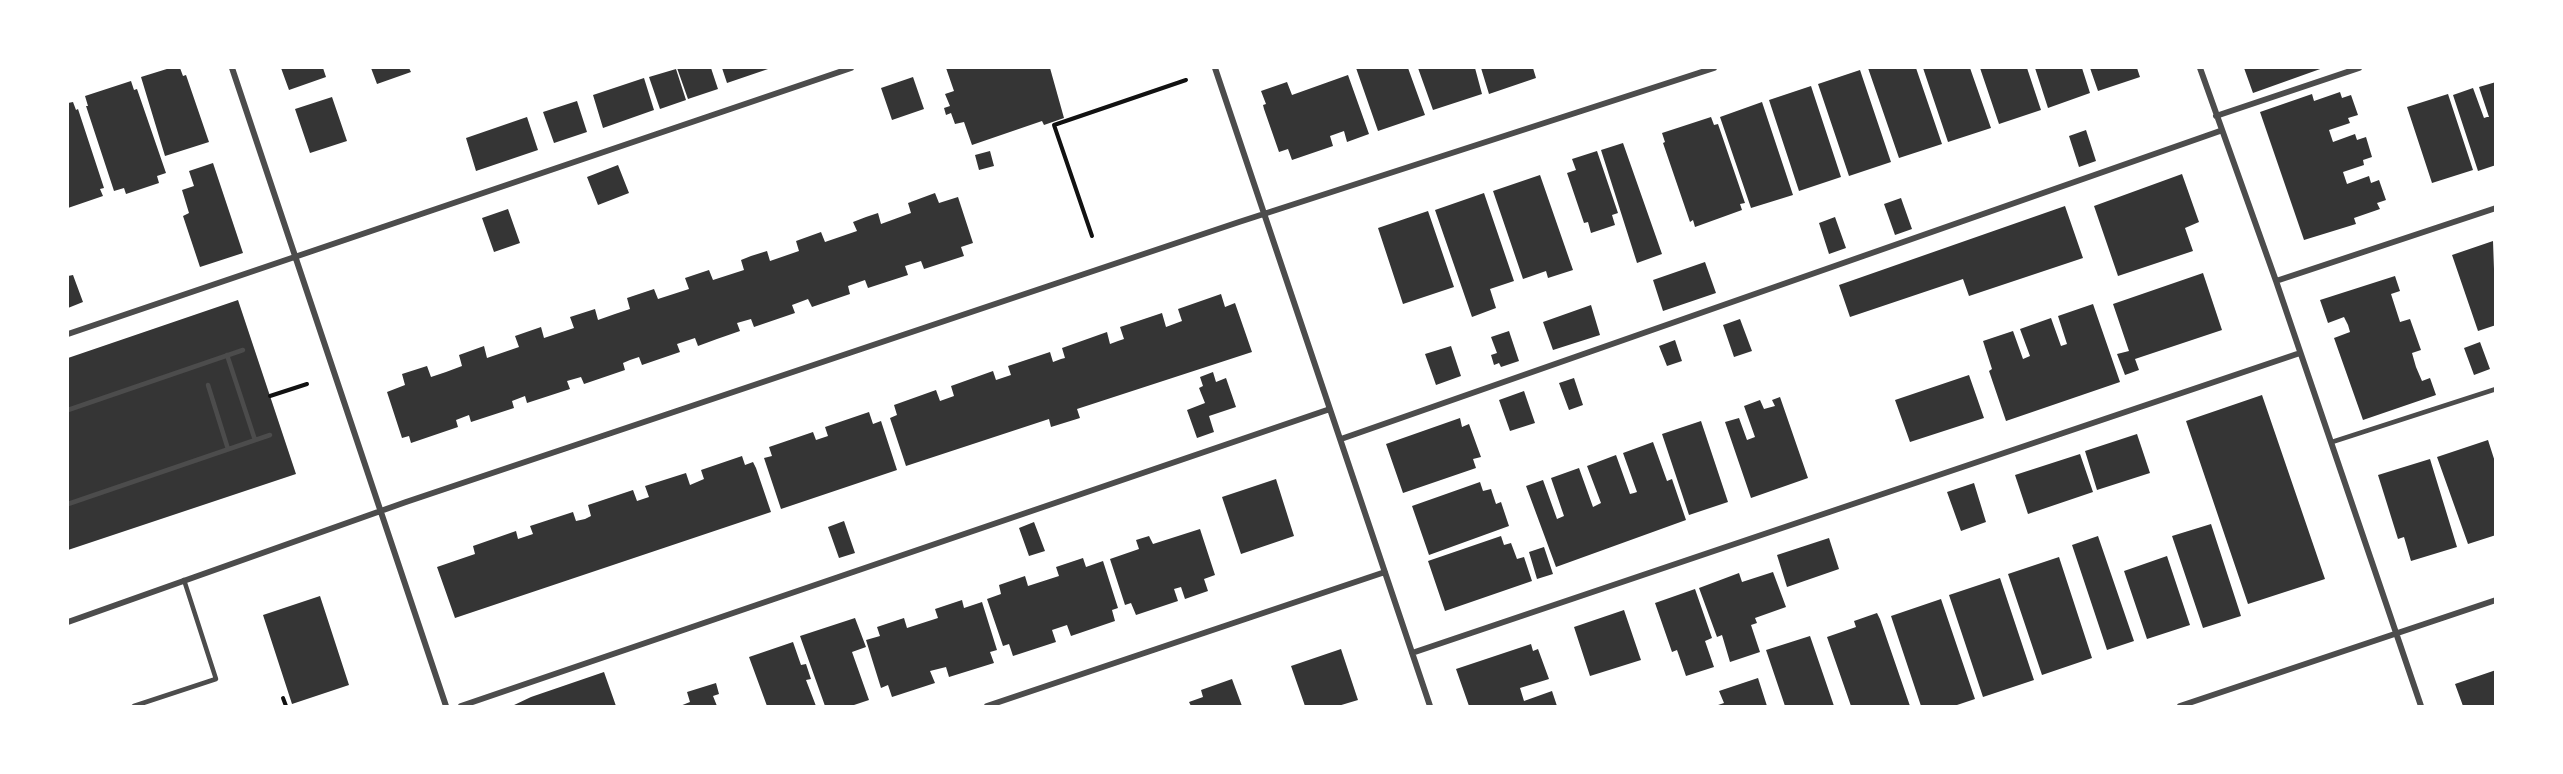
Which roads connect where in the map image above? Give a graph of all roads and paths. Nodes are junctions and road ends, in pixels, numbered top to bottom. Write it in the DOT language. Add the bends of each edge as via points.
graph roads {
  1 [pos="232,68"];
  2 [pos="851,68"];
  3 [pos="1215,68"];
  4 [pos="1714,68"];
  5 [pos="2200,68"];
  6 [pos="2359,68"];
  7 [pos="1186,80"];
  8 [pos="2216,116"];
  9 [pos="2220,131"];
  10 [pos="2496,208"];
  11 [pos="1266,214"];
  12 [pos="1092,236"];
  13 [pos="295,258"];
  14 [pos="2276,281"];
  15 [pos="68,334"];
  16 [pos="243,350"];
  17 [pos="2300,353"];
  18 [pos="227,355"];
  19 [pos="307,384"];
  20 [pos="208,385"];
  21 [pos="2496,388"];
  22 [pos="270,396"];
  23 [pos="1330,409"];
  24 [pos="68,410"];
  25 [pos="270,435"];
  26 [pos="1341,439"];
  27 [pos="255,440"];
  28 [pos="2332,442"];
  29 [pos="228,449"];
  30 [pos="68,504"];
  31 [pos="382,511"];
  32 [pos="1385,572"];
  33 [pos="184,580"];
  34 [pos="2496,600"];
  35 [pos="68,622"];
  36 [pos="2397,634"];
  37 [pos="1412,653"];
  38 [pos="283,698"];
  39 [pos="134,706"];
  40 [pos="286,706"];
  41 [pos="446,706"];
  42 [pos="461,706"];
  43 [pos="987,706"];
  44 [pos="1430,706"];
  45 [pos="2180,706"];
  46 [pos="2421,706"];
  1 -- 13 [label="street"];
  2 -- 13 [label="street"];
  3 -- 11 [label="street"];
  4 -- 11 [label="street"];
  5 -- 8 [label="street"];
  6 -- 8 [label="street"];
  7 -- 12 [label="path" via="1054,125"];
  8 -- 9 [label="street"];
  9 -- 14 [label="street"];
  9 -- 26 [label="street"];
  10 -- 14 [label="street"];
  11 -- 23 [label="street"];
  11 -- 31 [label="street"];
  13 -- 15 [label="street"];
  13 -- 31 [label="street"];
  14 -- 17 [label="street"];
  16 -- 18 [label="lane"];
  17 -- 28 [label="street"];
  17 -- 37 [label="street"];
  18 -- 24 [label="lane"];
  18 -- 27 [label="lane"];
  19 -- 22 [label="path"];
  20 -- 29 [label="lane"];
  21 -- 28 [label="lane"];
  23 -- 26 [label="street"];
  23 -- 42 [label="street"];
  25 -- 27 [label="lane"];
  26 -- 32 [label="street"];
  27 -- 29 [label="lane"];
  28 -- 36 [label="street"];
  29 -- 30 [label="lane"];
  31 -- 33 [label="street"];
  31 -- 41 [label="street"];
  32 -- 37 [label="street"];
  32 -- 43 [label="street"];
  33 -- 35 [label="street"];
  33 -- 39 [label="lane" via="216,680"];
  34 -- 36 [label="street"];
  36 -- 45 [label="street"];
  36 -- 46 [label="street"];
  37 -- 44 [label="street"];
  38 -- 40 [label="path"];
}
